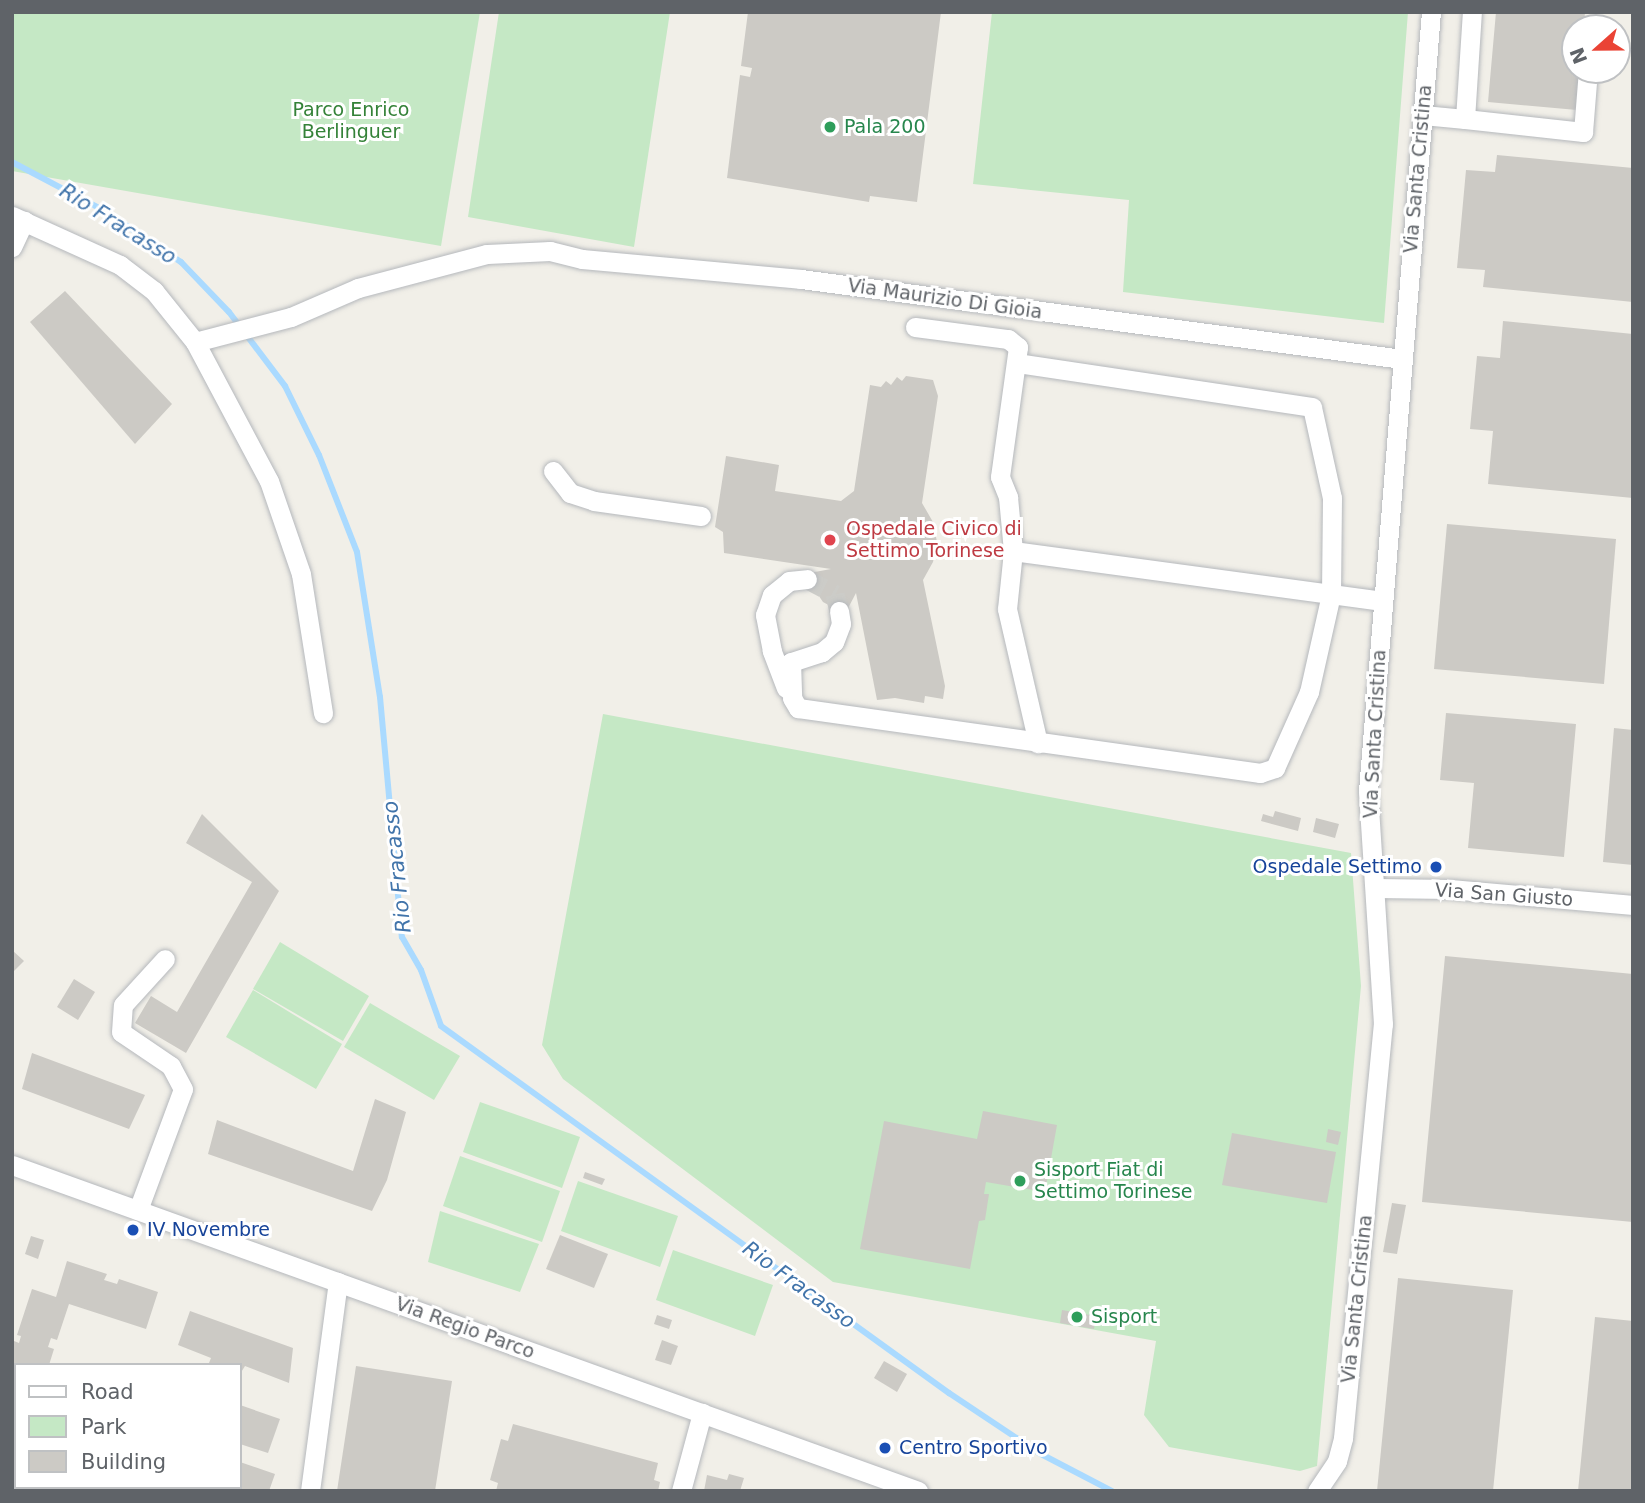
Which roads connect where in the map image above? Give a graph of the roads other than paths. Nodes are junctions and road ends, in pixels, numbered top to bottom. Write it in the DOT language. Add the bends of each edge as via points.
graph roads {
  1 [pos="1431,12"];
  2 [pos="1472,12"];
  3 [pos="1587,84"];
  4 [pos="1423,115"];
  5 [pos="1465,119"];
  6 [pos="18,219"];
  7 [pos="12,247"];
  8 [pos="915,327"];
  9 [pos="195,342"];
  10 [pos="1402,359"];
  11 [pos="1017,363"];
  12 [pos="553,471"];
  13 [pos="701,516"];
  14 [pos="1013,551"];
  15 [pos="807,579"];
  16 [pos="1331,594"];
  17 [pos="1383,601"];
  18 [pos="839,611"];
  19 [pos="792,698"];
  20 [pos="323,713"];
  21 [pos="1038,743"];
  22 [pos="1375,888"];
  23 [pos="1633,905"];
  24 [pos="165,959"];
  25 [pos="12,1165"];
  26 [pos="138,1210"];
  27 [pos="338,1282"];
  28 [pos="702,1413"];
  29 [pos="310,1491"];
  30 [pos="681,1491"];
  31 [pos="918,1491"];
  32 [pos="1317,1491"];
  1 -- 4 [label="street, Via Santa Cristina"];
  2 -- 5 [label="street"];
  3 -- 5 [label="street" via="1583,132"];
  4 -- 5 [label="street"];
  4 -- 10 [label="street, Via Santa Cristina"];
  6 -- 7 [label="street"];
  6 -- 9 [label="street" via="120,265 155,291"];
  8 -- 11 [label="street" via="1008,339 1018,347"];
  9 -- 10 [label="street, Via Maurizio Di Gioia" via="291,317 358,289 487,254 550,251 582,259 801,279"];
  9 -- 20 [label="street" via="269,481 301,574"];
  10 -- 17 [label="street, Via Santa Cristina"];
  11 -- 14 [label="street" via="1000,477 1008,497"];
  11 -- 16 [label="street" via="1312,407 1332,498"];
  12 -- 13 [label="street" via="570,494"];
  14 -- 16 [label="street"];
  14 -- 21 [label="street" via="1007,609"];
  15 -- 19 [label="street" via="789,581 772,595 765,615 772,651"];
  16 -- 17 [label="street"];
  16 -- 21 [label="street" via="1309,692 1282,758 1270,772"];
  17 -- 22 [label="street, Via Santa Cristina" via="1368,791"];
  18 -- 19 [label="street" via="841,624 834,642 822,652 791,662"];
  19 -- 21 [label="street" via="807,711"];
  22 -- 23 [label="street, Via San Giusto" via="1450,889"];
  22 -- 32 [label="street, Via Santa Cristina" via="1383,1024 1357,1300 1343,1438 1337,1461"];
  24 -- 26 [label="street" via="123,1005 121,1032 171,1066 183,1089"];
  25 -- 26 [label="street, Via Regio Parco"];
  26 -- 27 [label="street, Via Regio Parco"];
  27 -- 28 [label="street, Via Regio Parco"];
  27 -- 29 [label="street"];
  28 -- 30 [label="street"];
  28 -- 31 [label="street, Via Regio Parco"];
}
